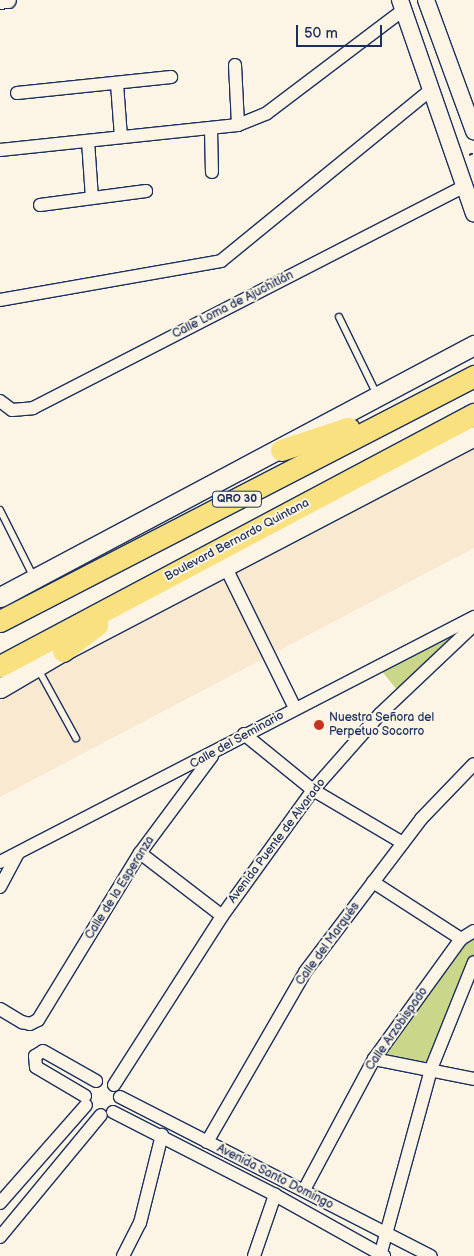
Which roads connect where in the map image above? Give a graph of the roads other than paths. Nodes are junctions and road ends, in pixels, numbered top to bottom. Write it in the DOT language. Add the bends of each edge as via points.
graph roads {
  1 [pos="8,0"];
  2 [pos="426,0"];
  3 [pos="0,1"];
  4 [pos="402,5"];
  5 [pos="235,65"];
  6 [pos="171,77"];
  7 [pos="116,84"];
  8 [pos="431,90"];
  9 [pos="17,93"];
  10 [pos="238,125"];
  11 [pos="211,129"];
  12 [pos="474,131"];
  13 [pos="121,137"];
  14 [pos="88,141"];
  15 [pos="0,150"];
  16 [pos="212,172"];
  17 [pos="464,186"];
  18 [pos="146,192"];
  19 [pos="92,198"];
  20 [pos="40,205"];
  21 [pos="474,214"];
  22 [pos="0,300"];
  23 [pos="338,317"];
  24 [pos="474,345"];
  25 [pos="474,376"];
  26 [pos="451,389"];
  27 [pos="378,397"];
  28 [pos="0,401"];
  29 [pos="474,414"];
  30 [pos="474,436"];
  31 [pos="281,450"];
  32 [pos="300,507"];
  33 [pos="0,510"];
  34 [pos="226,568"];
  35 [pos="34,579"];
  36 [pos="0,597"];
  37 [pos="474,617"];
  38 [pos="0,621"];
  39 [pos="474,625"];
  40 [pos="64,651"];
  41 [pos="0,666"];
  42 [pos="36,666"];
  43 [pos="0,688"];
  44 [pos="295,708"];
  45 [pos="244,734"];
  46 [pos="76,738"];
  47 [pos="214,754"];
  48 [pos="474,764"];
  49 [pos="313,790"];
  50 [pos="403,843"];
  51 [pos="18,853"];
  52 [pos="140,853"];
  53 [pos="0,862"];
  54 [pos="373,882"];
  55 [pos="0,887"];
  56 [pos="222,916"];
  57 [pos="474,931"];
  58 [pos="461,939"];
  59 [pos="474,962"];
  60 [pos="0,1009"];
  61 [pos="374,1059"];
  62 [pos="431,1069"];
  63 [pos="474,1079"];
  64 [pos="96,1081"];
  65 [pos="114,1085"];
  66 [pos="120,1097"];
  67 [pos="85,1100"];
  68 [pos="107,1114"];
  69 [pos="162,1135"];
  70 [pos="207,1142"];
  71 [pos="304,1190"];
  72 [pos="275,1195"];
  73 [pos="1,1201"];
  74 [pos="16,1217"];
  75 [pos="385,1234"];
  76 [pos="0,1237"];
  77 [pos="381,1255"];
  78 [pos="123,1256"];
  79 [pos="254,1256"];
  80 [pos="431,1256"];
  1 -- 3 [label="street"];
  2 -- 12 [label="street"];
  4 -- 8 [label="street"];
  4 -- 10 [label="street" via="268,113"];
  5 -- 10 [label="street"];
  6 -- 7 [label="street"];
  7 -- 9 [label="street"];
  7 -- 13 [label="street"];
  8 -- 17 [label="street"];
  8 -- 22 [label="street" via="221,260"];
  10 -- 11 [label="street"];
  11 -- 13 [label="street"];
  11 -- 16 [label="street"];
  13 -- 14 [label="street"];
  14 -- 15 [label="street"];
  14 -- 19 [label="street"];
  17 -- 21 [label="street"];
  17 -- 28 [label="street, Calle Loma de Ajuchitlán" via="33,408 12,410"];
  18 -- 19 [label="street"];
  19 -- 20 [label="street"];
  23 -- 27 [label="lane"];
  24 -- 27 [label="main road"];
  25 -- 26 [label="highway, QRO 30"];
  26 -- 31 [label="highway" via="322,438"];
  26 -- 38 [label="highway, QRO 30"];
  27 -- 31 [label="main road"];
  29 -- 32 [label="highway, Boulevard Bernardo Quintana / QRO 30"];
  30 -- 34 [label="main road, Boulevard Bernardo Quintana"];
  31 -- 35 [label="main road"];
  32 -- 40 [label="highway" via="284,522 103,620"];
  32 -- 41 [label="highway, Boulevard Bernardo Quintana / QRO 30"];
  33 -- 35 [label="lane"];
  34 -- 40 [label="main road, Boulevard Bernardo Quintana"];
  34 -- 44 [label="street"];
  35 -- 36 [label="main road"];
  37 -- 44 [label="street, Calle del Seminario"];
  39 -- 49 [label="street, Avenida Puente de Alvarado" via="380,714"];
  40 -- 42 [label="main road, Boulevard Bernardo Quintana"];
  42 -- 43 [label="main road, Boulevard Bernardo Quintana"];
  42 -- 46 [label="lane"];
  44 -- 45 [label="street, Calle del Seminario"];
  45 -- 47 [label="street, Calle del Seminario"];
  45 -- 49 [label="street"];
  47 -- 51 [label="street, Calle del Seminario"];
  47 -- 52 [label="street, Calle de la Esperanza"];
  48 -- 50 [label="street, Calle del Marqués"];
  49 -- 50 [label="street"];
  49 -- 56 [label="street, Avenida Puente de Alvarado"];
  50 -- 54 [label="street, Calle del Marqués"];
  51 -- 53 [label="street, Calle del Seminario"];
  51 -- 55 [label="street"];
  52 -- 56 [label="street"];
  52 -- 60 [label="street, Calle de la Esperanza" via="38,1020 30,1024"];
  54 -- 58 [label="street"];
  54 -- 70 [label="street, Calle del Marqués" via="305,972"];
  56 -- 65 [label="street, Avenida Puente de Alvarado"];
  57 -- 58 [label="street, Calle Arzobispado"];
  58 -- 61 [label="street, Calle Arzobispado"];
  59 -- 62 [label="street"];
  61 -- 62 [label="street"];
  61 -- 71 [label="street, Calle Arzobispado"];
  62 -- 63 [label="street"];
  62 -- 75 [label="street"];
  64 -- 65 [label="street" via="109,1081"];
  64 -- 67 [label="street"];
  64 -- 67 [label="street" via="43,1051 35,1056 36,1067"];
  65 -- 66 [label="street"];
  66 -- 68 [label="street"];
  66 -- 70 [label="street, Avenida Santo Domingo"];
  67 -- 68 [label="street"];
  67 -- 73 [label="street"];
  68 -- 69 [label="street, Avenida Santo Domingo"];
  68 -- 74 [label="street"];
  69 -- 72 [label="street, Avenida Santo Domingo"];
  69 -- 78 [label="street" via="140,1223"];
  70 -- 71 [label="street, Avenida Santo Domingo"];
  71 -- 75 [label="street, Avenida Santo Domingo"];
  72 -- 77 [label="street, Avenida Santo Domingo"];
  72 -- 79 [label="street"];
  73 -- 74 [label="street"];
  74 -- 76 [label="street"];
  75 -- 77 [label="street"];
  75 -- 80 [label="street, Avenida Santo Domingo"];
}
